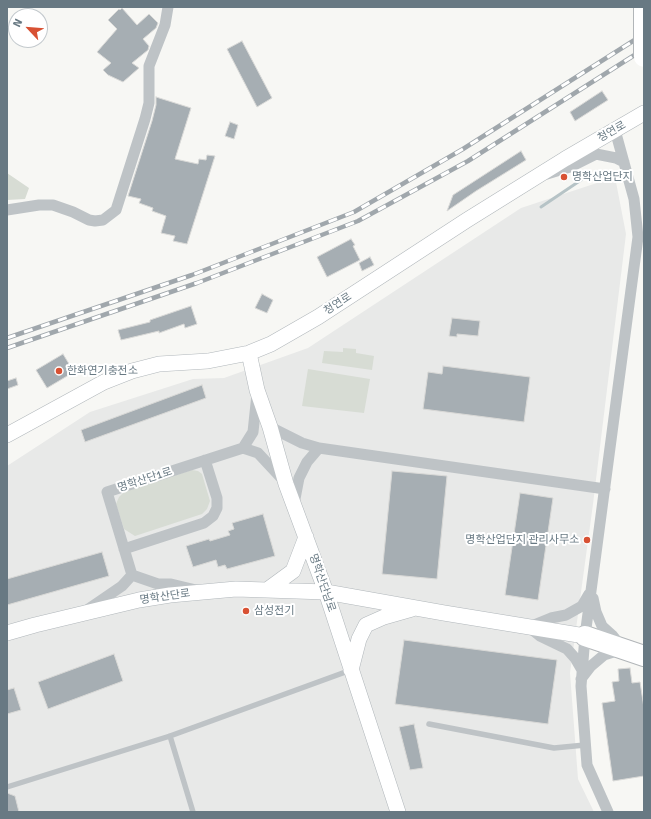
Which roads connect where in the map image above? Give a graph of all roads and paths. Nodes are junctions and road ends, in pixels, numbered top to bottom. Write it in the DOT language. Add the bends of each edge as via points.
graph roads {
  1 [pos="168,7"];
  2 [pos="644,7"];
  3 [pos="644,57"];
  4 [pos="644,113"];
  5 [pos="614,130"];
  6 [pos="624,162"];
  7 [pos="533,179"];
  8 [pos="7,210"];
  9 [pos="639,272"];
  10 [pos="249,352"];
  11 [pos="257,390"];
  12 [pos="270,427"];
  13 [pos="7,435"];
  14 [pos="243,448"];
  15 [pos="320,448"];
  16 [pos="205,460"];
  17 [pos="286,484"];
  18 [pos="605,489"];
  19 [pos="294,504"];
  20 [pos="306,537"];
  21 [pos="124,549"];
  22 [pos="132,575"];
  23 [pos="267,590"];
  24 [pos="591,590"];
  25 [pos="204,591"];
  26 [pos="326,592"];
  27 [pos="415,608"];
  28 [pos="83,613"];
  29 [pos="529,627"];
  30 [pos="7,633"];
  31 [pos="585,636"];
  32 [pos="644,641"];
  33 [pos="624,649"];
  34 [pos="644,656"];
  35 [pos="644,662"];
  36 [pos="351,670"];
  37 [pos="582,674"];
  38 [pos="429,724"];
  39 [pos="170,736"];
  40 [pos="585,745"];
  41 [pos="7,787"];
  42 [pos="193,812"];
  43 [pos="398,812"];
  44 [pos="608,812"];
  1 -- 8 [label="street" via="165,24 149,66 149,103 116,210 103,220 95,221 53,205"];
  2 -- 3 [label="highway, bridge"];
  4 -- 5 [label="street, 청연로"];
  5 -- 6 [label="street"];
  5 -- 7 [label="street, 청연로"];
  6 -- 7 [label="street" via="596,154 570,167"];
  6 -- 9 [label="street" via="634,199"];
  7 -- 10 [label="street, 청연로" via="318,317 271,344"];
  9 -- 18 [label="street"];
  10 -- 11 [label="street, 명학산단남로"];
  10 -- 13 [label="street, 청연로" via="208,361 159,364 132,371 104,382"];
  11 -- 12 [label="street, 명학산단남로"];
  11 -- 14 [label="street" via="254,432"];
  12 -- 15 [label="street" via="302,443"];
  12 -- 17 [label="street, 명학산단남로"];
  14 -- 16 [label="street, 명학산단1로"];
  14 -- 17 [label="street" via="258,453"];
  15 -- 18 [label="street"];
  15 -- 19 [label="street" via="307,462 299,478"];
  16 -- 21 [label="street" via="217,498 217,508 213,516 204,522"];
  16 -- 21 [label="street, 명학산단1로" via="107,492"];
  17 -- 19 [label="street, 명학산단남로"];
  18 -- 24 [label="street"];
  19 -- 20 [label="street, 명학산단남로"];
  20 -- 23 [label="street" via="293,571"];
  20 -- 26 [label="street, 명학산단남로"];
  21 -- 22 [label="street, 명학산단1로"];
  22 -- 25 [label="street" via="158,584"];
  22 -- 28 [label="street" via="122,586"];
  23 -- 25 [label="street, 명학산단로"];
  23 -- 26 [label="street, 명학산단로"];
  24 -- 29 [label="street" via="582,606 566,615"];
  24 -- 31 [label="street"];
  24 -- 33 [label="street" via="602,626"];
  25 -- 28 [label="street, 명학산단로" via="139,600"];
  26 -- 27 [label="street, 명학산단로"];
  26 -- 36 [label="street, 명학산단남로"];
  27 -- 29 [label="street, 명학산단로"];
  27 -- 36 [label="street" via="366,625 359,639"];
  28 -- 30 [label="street, 명학산단로"];
  29 -- 31 [label="street, 명학산단로"];
  29 -- 37 [label="street" via="540,636 567,649 575,658"];
  31 -- 33 [label="highway"];
  31 -- 37 [label="street"];
  32 -- 33 [label="highway"];
  33 -- 34 [label="highway"];
  33 -- 35 [label="highway"];
  33 -- 37 [label="street" via="604,655"];
  36 -- 39 [label="lane"];
  36 -- 43 [label="street, 명학산단남로"];
  37 -- 40 [label="street"];
  38 -- 40 [label="lane" via="554,748"];
  39 -- 41 [label="lane"];
  39 -- 42 [label="lane"];
  40 -- 44 [label="street" via="587,764"];
}
